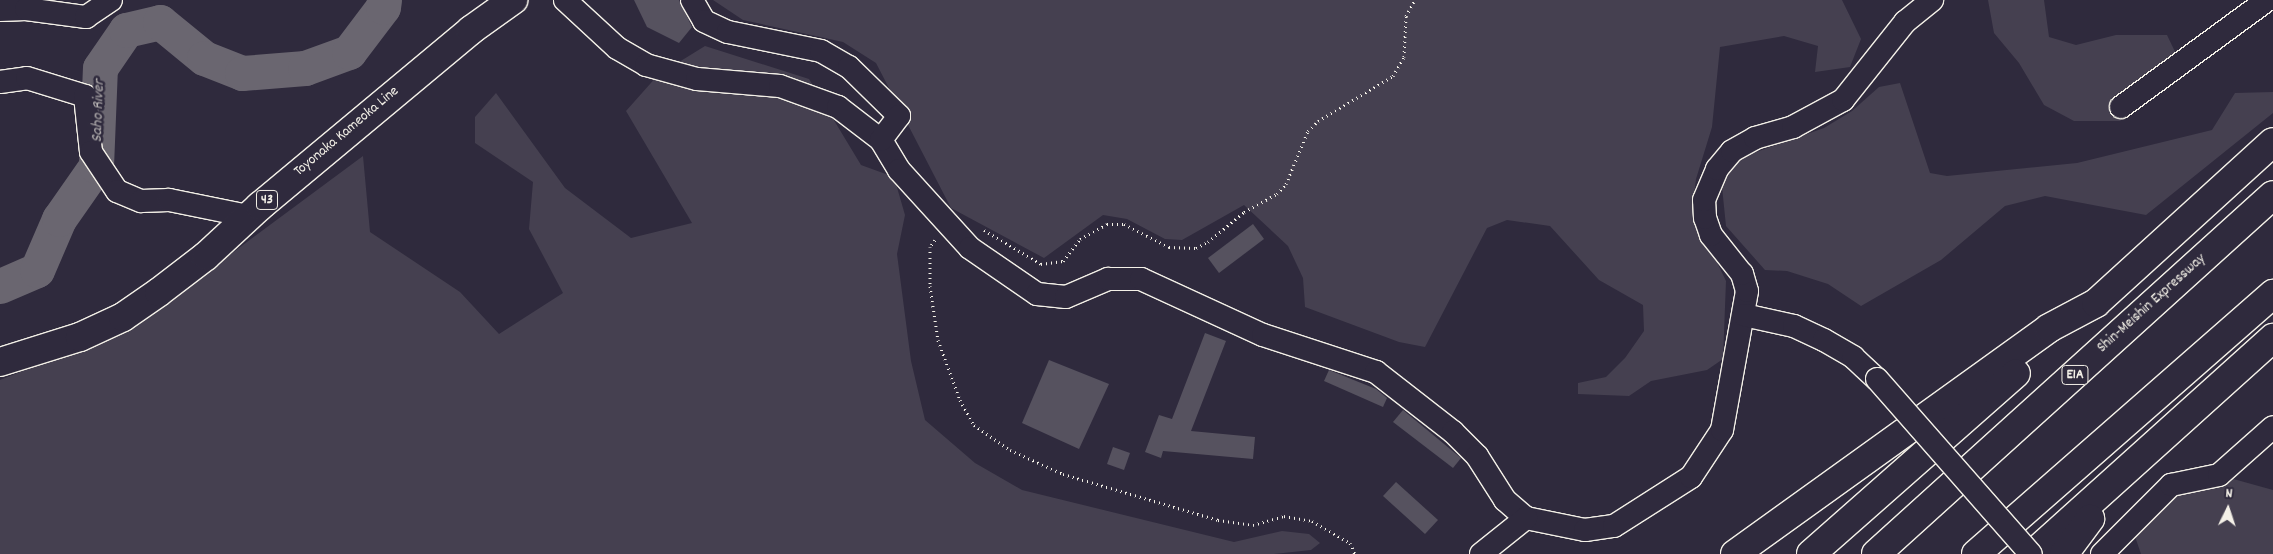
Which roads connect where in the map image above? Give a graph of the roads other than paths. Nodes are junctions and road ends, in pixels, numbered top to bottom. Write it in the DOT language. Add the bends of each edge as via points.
graph roads {
  1 [pos="112,0"];
  2 [pos="513,0"];
  3 [pos="565,0"];
  4 [pos="692,0"];
  5 [pos="1932,0"];
  6 [pos="2267,0"];
  7 [pos="0,10"];
  8 [pos="0,82"];
  9 [pos="2121,107"];
  10 [pos="881,140"];
  11 [pos="2273,142"];
  12 [pos="2273,195"];
  13 [pos="248,216"];
  14 [pos="2273,294"];
  15 [pos="2096,303"];
  16 [pos="1744,315"];
  17 [pos="2273,338"];
  18 [pos="0,362"];
  19 [pos="2273,427"];
  20 [pos="2174,428"];
  21 [pos="1526,518"];
  22 [pos="1481,554"];
  23 [pos="1735,554"];
  24 [pos="1811,554"];
  25 [pos="1876,554"];
  26 [pos="1976,554"];
  27 [pos="2032,554"];
  28 [pos="2064,554"];
  29 [pos="2102,554"];
  1 -- 7 [label="street" via="86,17 26,9"];
  2 -- 13 [label="main road, Toyonaka Kameoka Line / 43" via="471,30"];
  3 -- 10 [label="street" via="617,48 646,65 697,79 780,86 838,106"];
  4 -- 10 [label="street" via="704,21 728,32 822,51 849,67 899,116"];
  5 -- 16 [label="street" via="1905,22 1843,100 1793,127 1748,142 1732,151 1717,169 1704,200 1705,218 1711,235 1742,274 1747,291"];
  6 -- 9 [label="street"];
  8 -- 13 [label="street" via="27,78 85,96 91,152 118,191 140,201 169,200"];
  10 -- 21 [label="street" via="899,170 970,248 1037,294 1066,297 1108,279 1141,278 1263,335 1376,372 1453,432 1477,456 1505,500"];
  11 -- 15 [label="main road"];
  12 -- 25 [label="main road, Shin-Meishin Expressway / E1A"];
  13 -- 18 [label="main road, Toyonaka Kameoka Line / 43" via="206,256 123,317 80,337"];
  14 -- 26 [label="main road"];
  15 -- 23 [label="main road" via="2048,328"];
  15 -- 24 [label="main road"];
  16 -- 21 [label="street" via="1733,356 1722,430 1691,477 1614,526 1585,530"];
  16 -- 27 [label="street, bridge" via="1794,326 1853,356"];
  17 -- 20 [label="main road"];
  19 -- 29 [label="street" via="2219,475 2170,485"];
  20 -- 27 [label="main road"];
  20 -- 28 [label="main road" via="2116,488"];
  21 -- 22 [label="street"];
}
